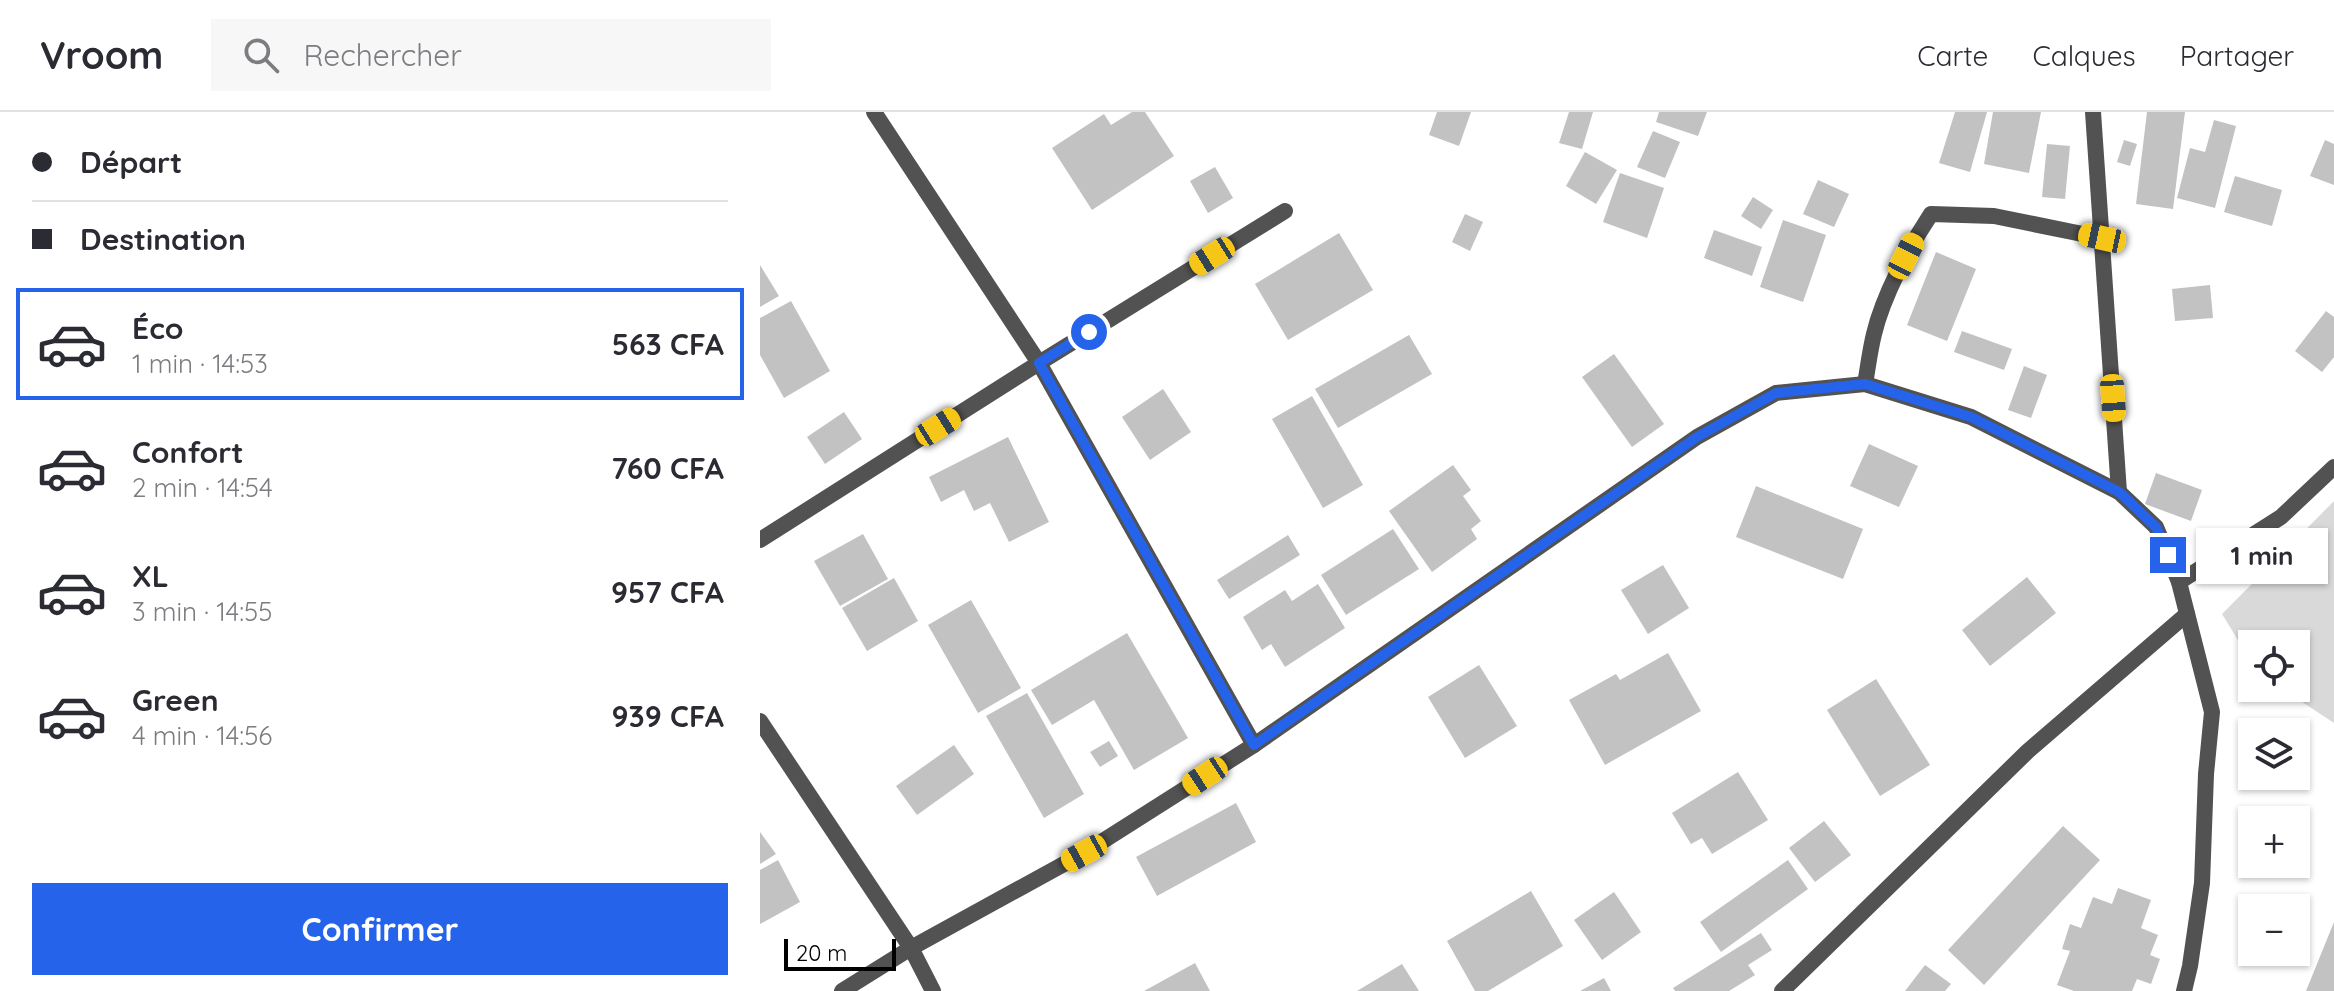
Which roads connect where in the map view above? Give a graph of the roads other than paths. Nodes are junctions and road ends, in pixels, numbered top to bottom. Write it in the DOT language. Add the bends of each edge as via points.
graph roads {
  1 [pos="874,112"];
  2 [pos="2093,112"];
  3 [pos="1285,211"];
  4 [pos="2102,238"];
  5 [pos="1039,363"];
  6 [pos="1865,384"];
  7 [pos="2334,467"];
  8 [pos="2119,492"];
  9 [pos="760,540"];
  10 [pos="2179,582"];
  11 [pos="2187,614"];
  12 [pos="760,721"];
  13 [pos="1254,745"];
  14 [pos="911,948"];
  15 [pos="842,991"];
  16 [pos="933,991"];
  17 [pos="1782,991"];
  18 [pos="2184,991"];
  1 -- 5 [label="street"];
  2 -- 4 [label="street"];
  3 -- 5 [label="street"];
  4 -- 6 [label="street" via="1994,216 1931,214 1896,275 1874,331"];
  4 -- 8 [label="street"];
  5 -- 9 [label="street"];
  5 -- 13 [label="street"];
  6 -- 8 [label="street" via="1971,417"];
  6 -- 13 [label="street" via="1776,393 1697,437"];
  7 -- 10 [label="street" via="2281,517"];
  8 -- 10 [label="street" via="2156,527"];
  10 -- 11 [label="street"];
  11 -- 17 [label="street" via="2028,751"];
  11 -- 18 [label="street" via="2212,712 2202,883"];
  12 -- 14 [label="street"];
  13 -- 14 [label="street" via="1084,853"];
  14 -- 15 [label="street"];
  14 -- 16 [label="street"];
}
